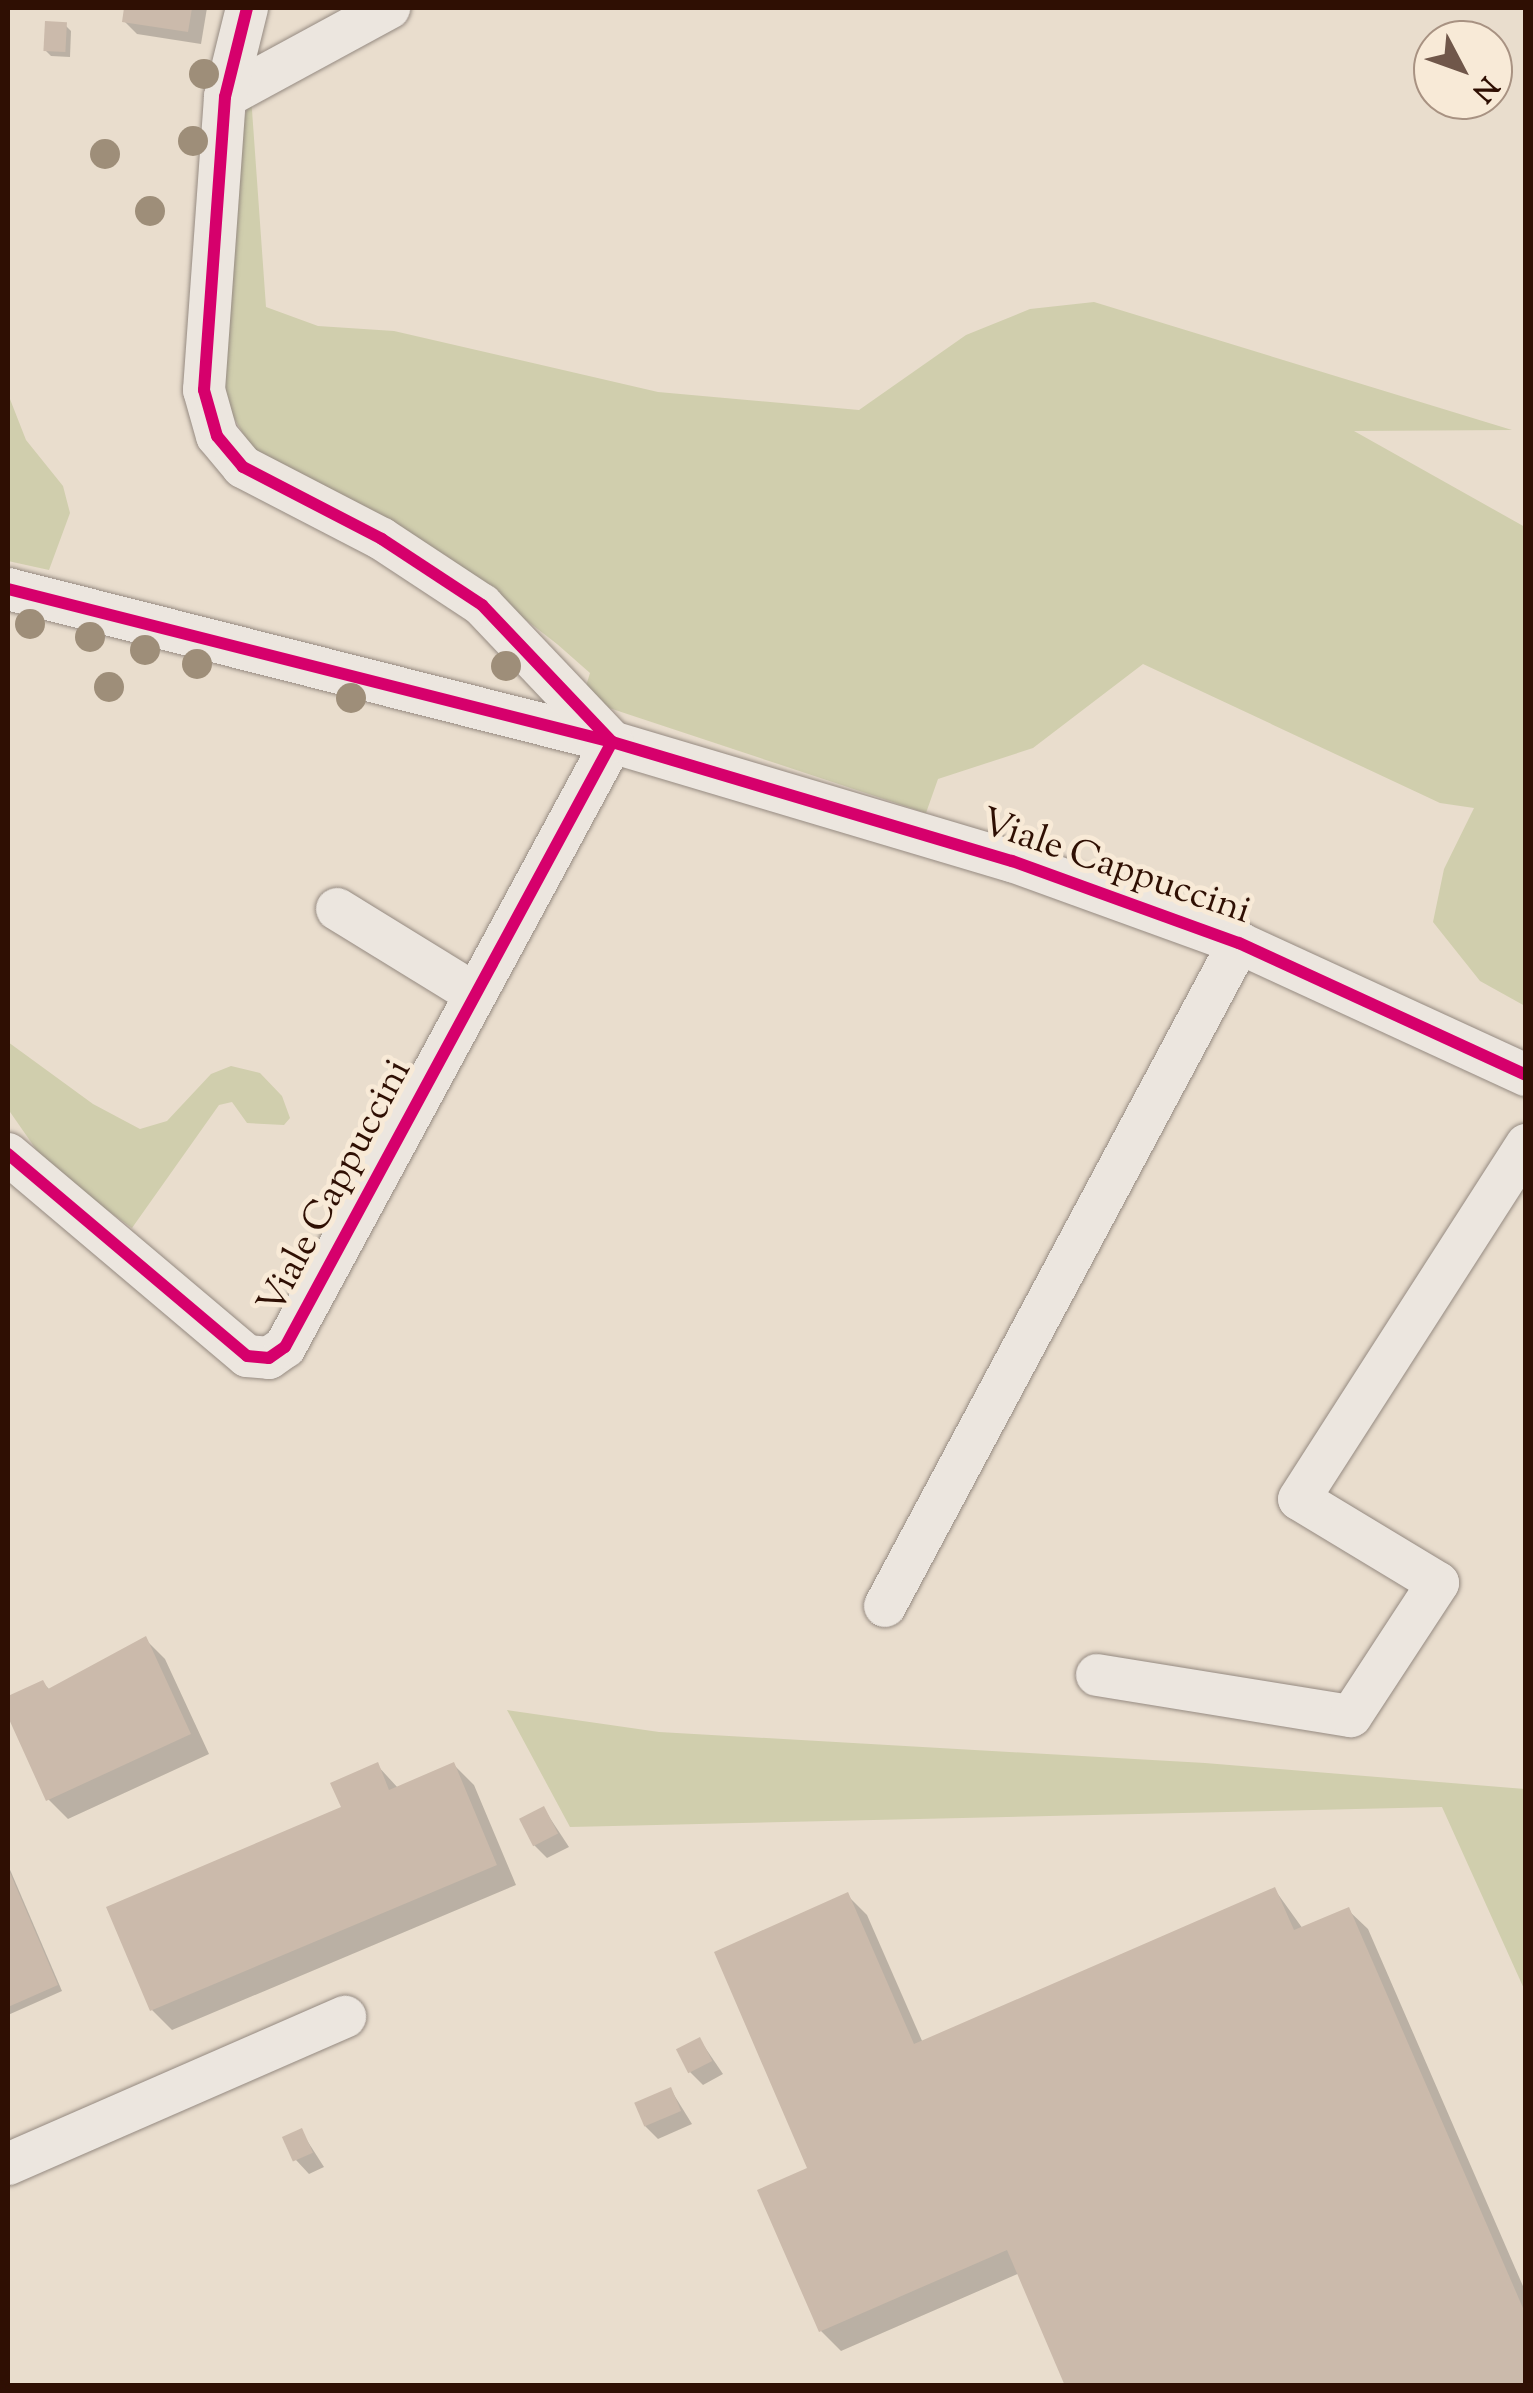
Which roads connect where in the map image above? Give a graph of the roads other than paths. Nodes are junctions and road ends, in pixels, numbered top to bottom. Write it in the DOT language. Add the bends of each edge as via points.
graph roads {
  1 [pos="247,8"];
  2 [pos="389,8"];
  3 [pos="225,97"];
  4 [pos="8,589"];
  5 [pos="612,742"];
  6 [pos="337,909"];
  7 [pos="1239,942"];
  8 [pos="475,994"];
  9 [pos="1526,1076"];
  10 [pos="1526,1145"];
  11 [pos="8,1154"];
  12 [pos="885,1606"];
  13 [pos="1096,1675"];
  14 [pos="345,2017"];
  15 [pos="8,2164"];
  1 -- 3 [label="street"];
  2 -- 3 [label="street"];
  3 -- 5 [label="street" via="204,390 217,436 243,466 382,538 482,605"];
  4 -- 5 [label="street, Viale Cappuccini"];
  5 -- 7 [label="street, Viale Cappuccini" via="1012,861"];
  5 -- 8 [label="street, Viale Cappuccini"];
  6 -- 8 [label="street"];
  7 -- 9 [label="street, Viale Cappuccini"];
  7 -- 12 [label="street, Viale Cappuccini"];
  8 -- 11 [label="street, Viale Cappuccini" via="285,1347 269,1358 246,1356"];
  10 -- 13 [label="street" via="1299,1499 1438,1583 1351,1716"];
  14 -- 15 [label="street"];
}
